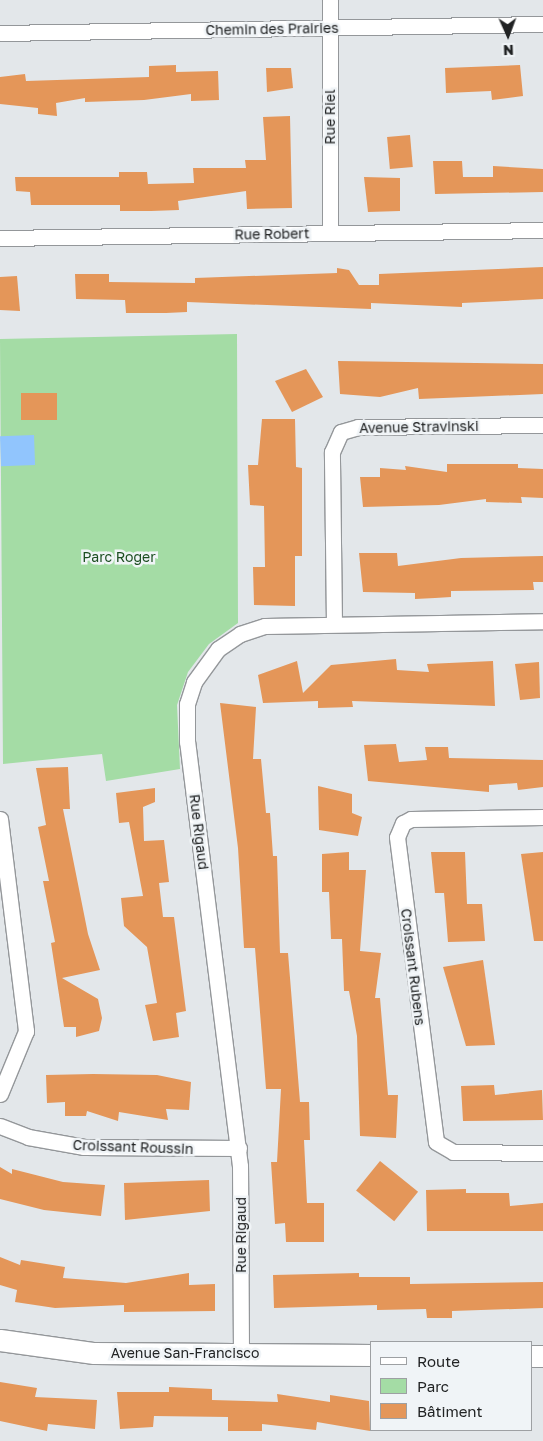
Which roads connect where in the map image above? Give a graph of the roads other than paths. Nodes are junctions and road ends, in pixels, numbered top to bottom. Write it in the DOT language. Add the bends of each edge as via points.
graph roads {
  1 [pos="330,0"];
  2 [pos="543,24"];
  3 [pos="330,28"];
  4 [pos="0,33"];
  5 [pos="543,230"];
  6 [pos="330,233"];
  7 [pos="0,238"];
  8 [pos="543,425"];
  9 [pos="543,621"];
  10 [pos="334,624"];
  11 [pos="543,817"];
  12 [pos="0,819"];
  13 [pos="0,1094"];
  14 [pos="0,1126"];
  15 [pos="238,1148"];
  16 [pos="543,1153"];
  17 [pos="0,1340"];
  18 [pos="241,1354"];
  19 [pos="370,1355"];
  1 -- 3 [label="street, Rue Riel"];
  2 -- 3 [label="street, Chemin des Prairies"];
  3 -- 4 [label="street, Chemin des Prairies"];
  3 -- 6 [label="street, Rue Riel"];
  5 -- 6 [label="street, Rue Robert"];
  6 -- 7 [label="street, Rue Robert"];
  8 -- 10 [label="street, Avenue Stravinski" via="358,427 341,432 332,452"];
  9 -- 10 [label="street, Rue Rigaud"];
  10 -- 15 [label="street, Rue Rigaud" via="271,625 240,634 202,669 188,704 187,742"];
  11 -- 16 [label="street, Croissant Rubens" via="411,819 402,823 397,837 436,1142 453,1152"];
  12 -- 13 [label="street" via="26,1031"];
  14 -- 15 [label="street, Croissant Roussin" via="28,1137 84,1147"];
  15 -- 18 [label="street, Rue Rigaud"];
  17 -- 18 [label="street, Avenue San-Francisco" via="85,1352"];
  18 -- 19 [label="street, Avenue San-Francisco"];
}
